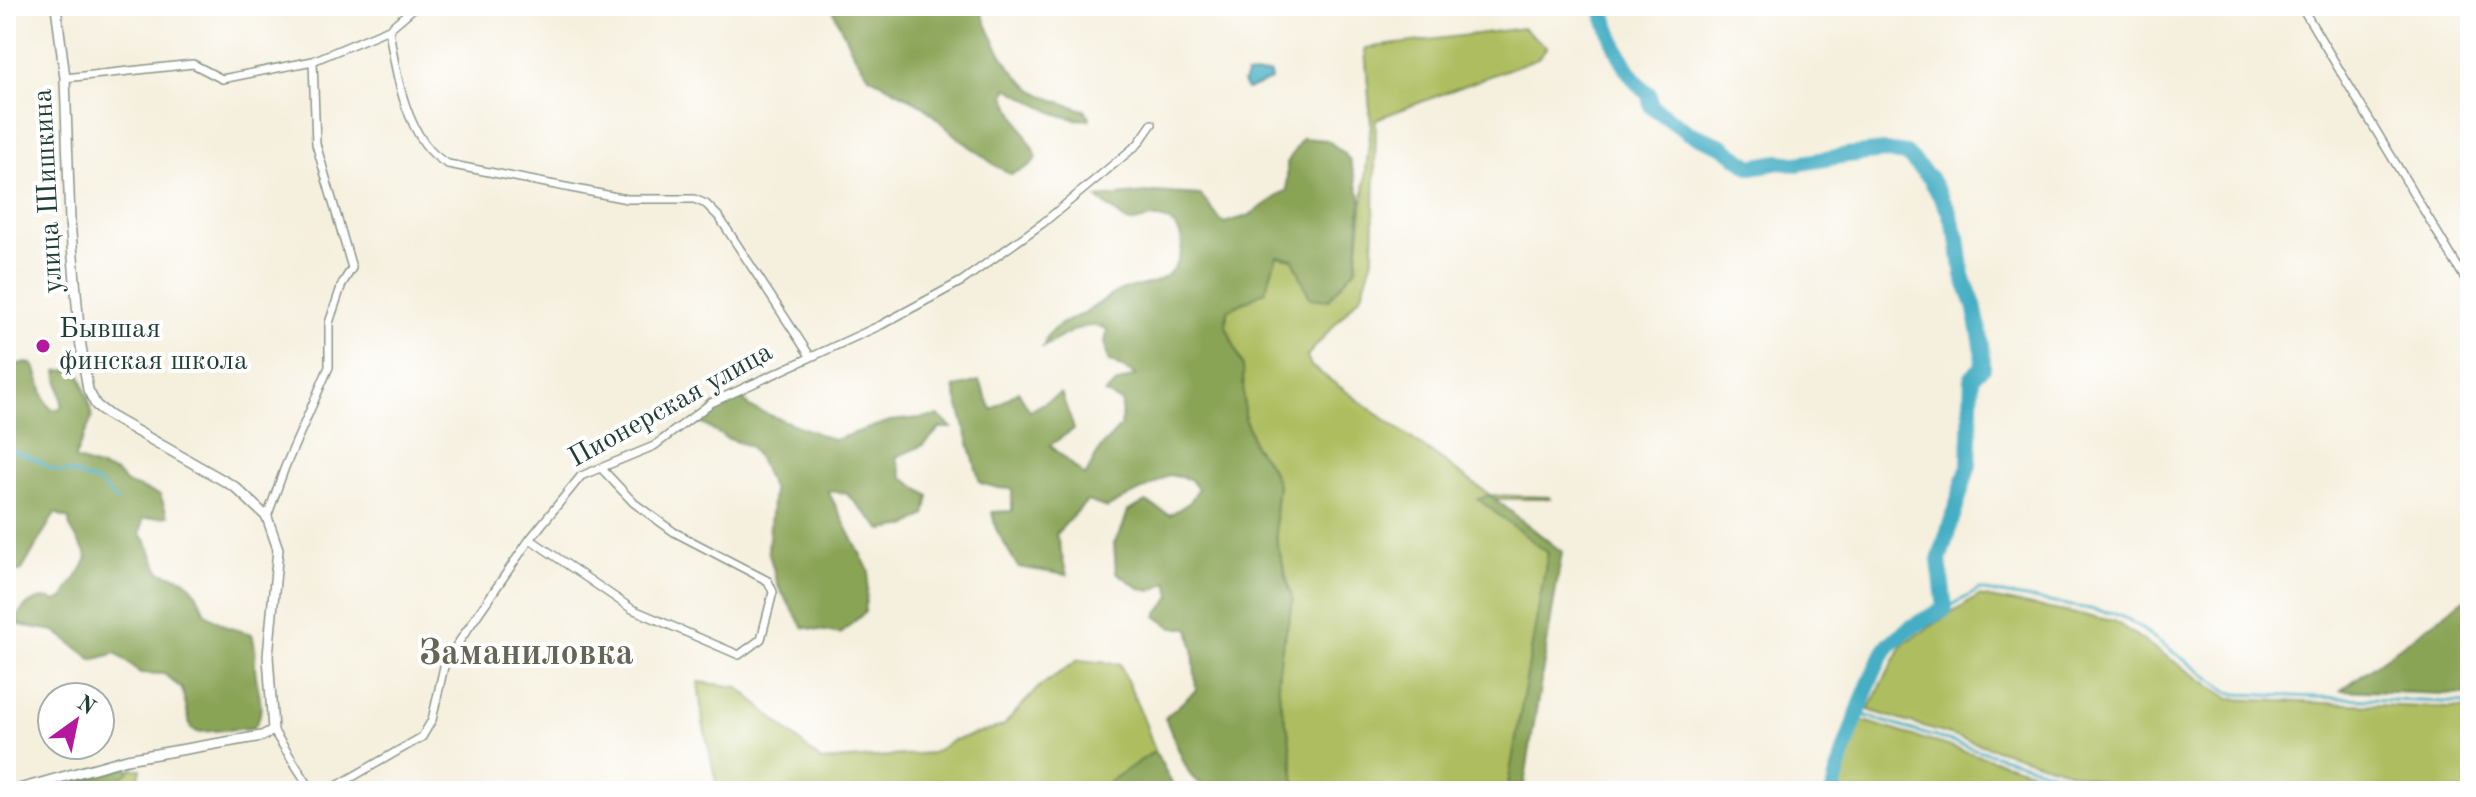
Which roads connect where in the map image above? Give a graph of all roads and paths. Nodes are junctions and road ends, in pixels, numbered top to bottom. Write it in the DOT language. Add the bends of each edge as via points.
graph roads {
  1 [pos="56,6"];
  2 [pos="416,6"];
  3 [pos="2301,6"];
  4 [pos="389,29"];
  5 [pos="313,61"];
  6 [pos="65,78"];
  7 [pos="1152,124"];
  8 [pos="2470,287"];
  9 [pos="810,356"];
  10 [pos="602,469"];
  11 [pos="267,517"];
  12 [pos="530,539"];
  13 [pos="273,730"];
  14 [pos="12,791"];
  15 [pos="312,791"];
  16 [pos="328,791"];
  1 -- 6 [label="street, улица Шишкина"];
  2 -- 4 [label="street"];
  3 -- 8 [label="street"];
  4 -- 5 [label="street"];
  4 -- 9 [label="street" via="411,120 438,159 613,197 694,199 706,204"];
  5 -- 6 [label="street" via="222,79 193,64"];
  5 -- 11 [label="street" via="316,144 352,268 329,323 329,367"];
  6 -- 11 [label="street, улица Шишкина" via="70,221 88,390 110,416 235,487"];
  7 -- 9 [label="street, Пионерская улица" via="1138,144 1043,223 962,281"];
  9 -- 10 [label="street, Пионерская улица" via="711,403 654,446"];
  10 -- 12 [label="street, Пионерская улица" via="581,476"];
  10 -- 12 [label="street" via="634,503 674,532 768,581 773,592 761,639 739,655 715,647 632,609"];
  11 -- 13 [label="street" via="278,549 268,656"];
  12 -- 16 [label="street, Пионерская улица" via="445,662 432,720 422,737"];
  13 -- 14 [label="street" via="127,759"];
  13 -- 15 [label="street"];
}
